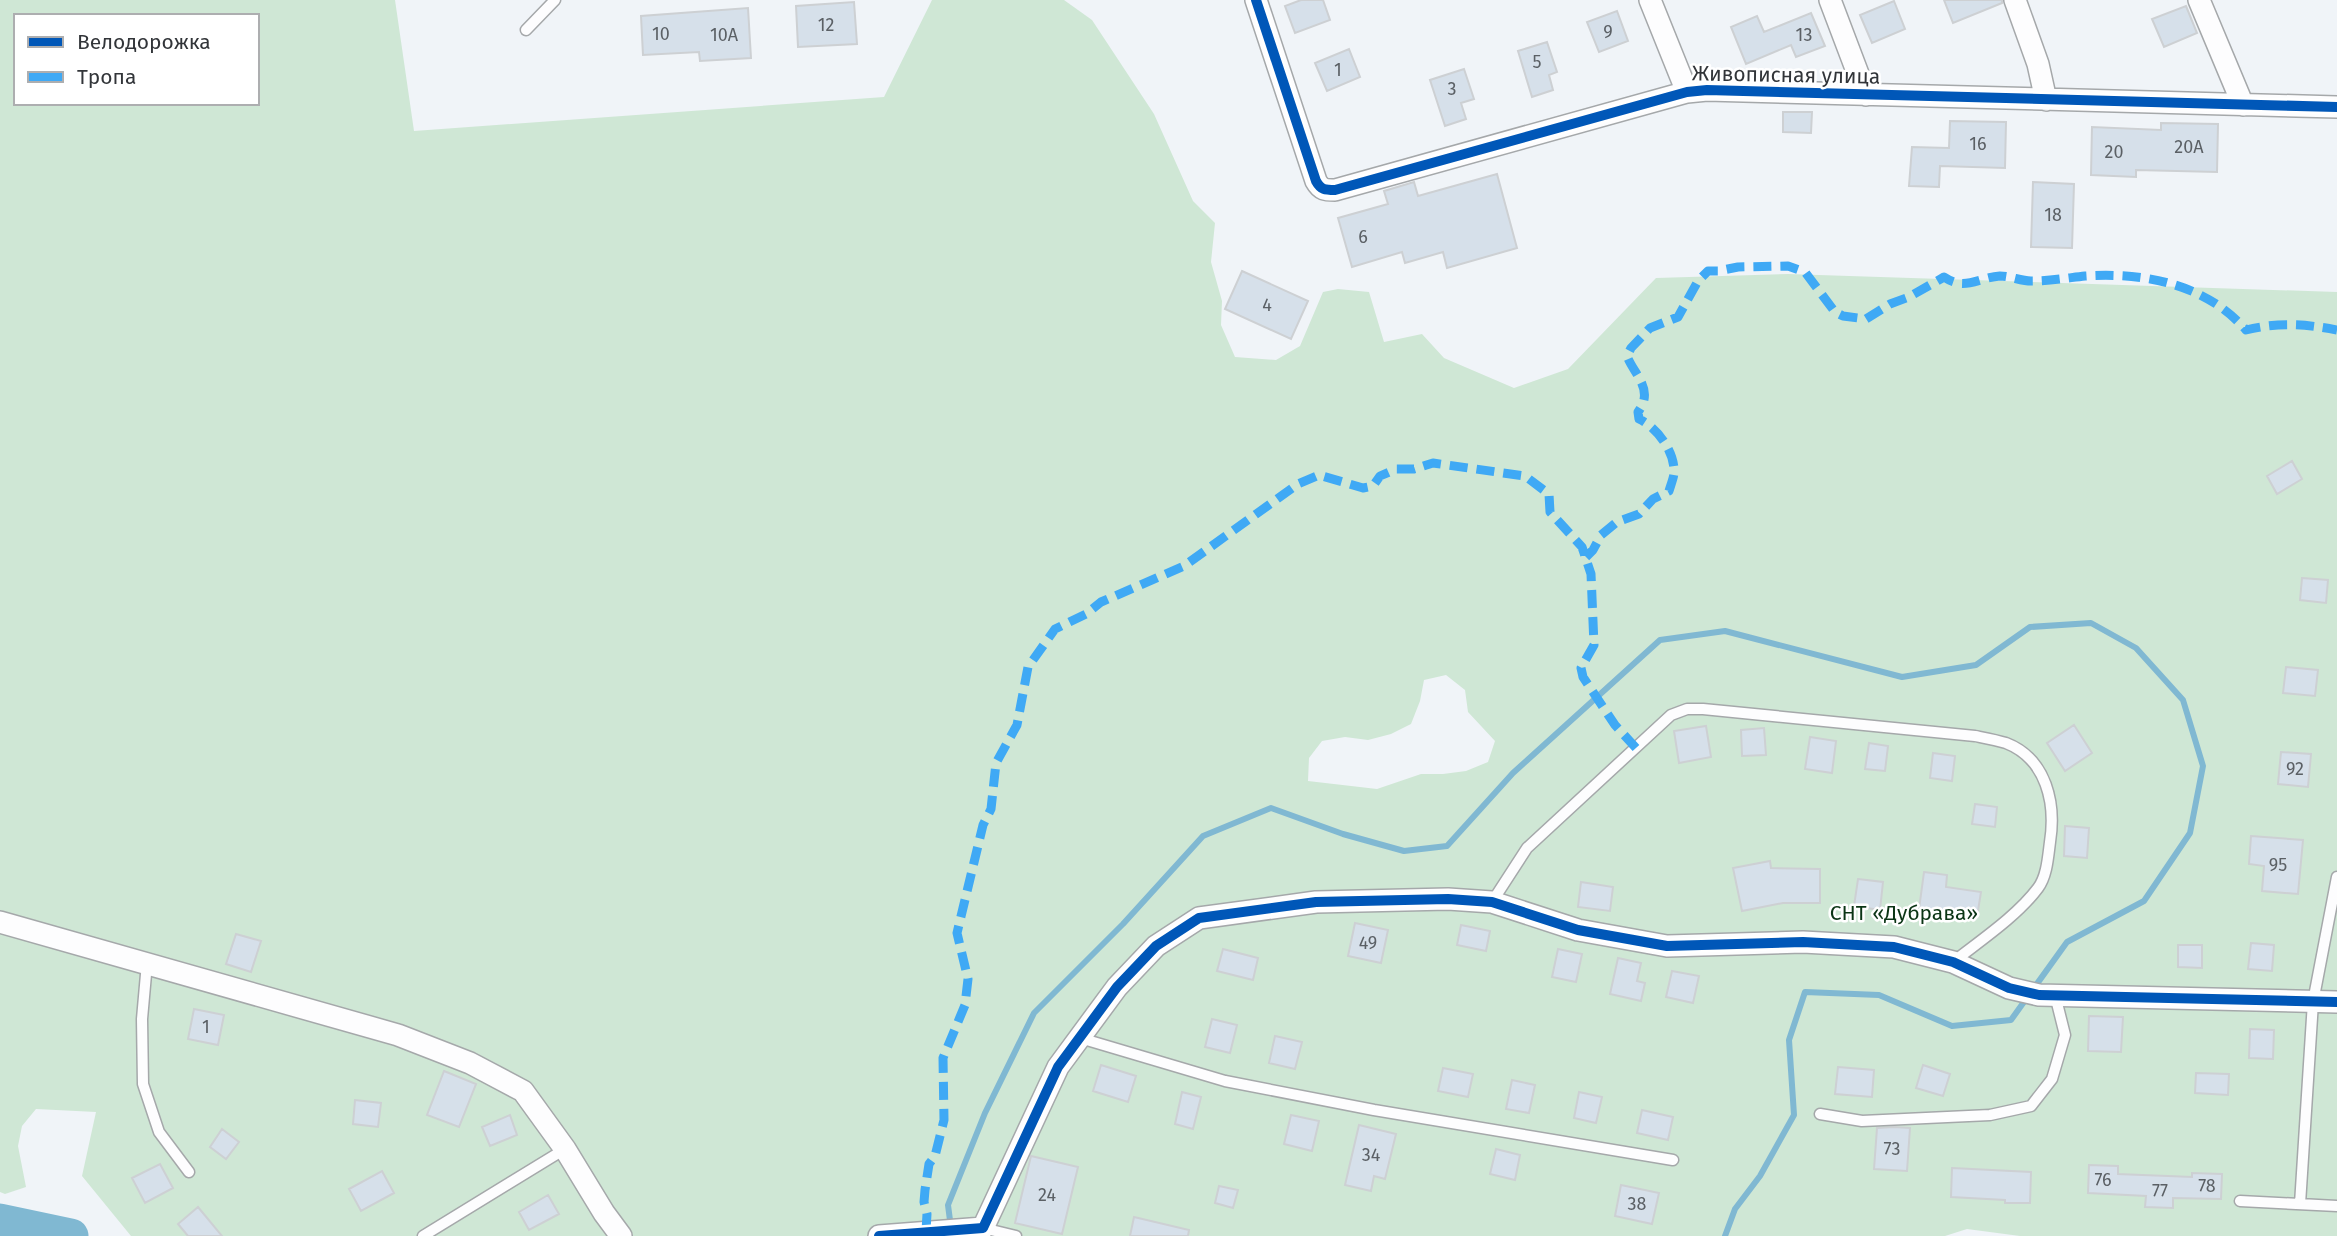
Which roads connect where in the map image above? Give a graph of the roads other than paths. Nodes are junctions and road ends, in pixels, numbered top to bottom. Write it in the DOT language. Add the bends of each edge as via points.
graph roads {
  1 [pos="555,0"];
  2 [pos="1256,0"];
  3 [pos="1650,0"];
  4 [pos="1830,0"];
  5 [pos="2015,0"];
  6 [pos="2199,0"];
  7 [pos="526,30"];
  8 [pos="1687,92"];
  9 [pos="1866,95"];
  10 [pos="2046,100"];
  11 [pos="2243,105"];
  12 [pos="2337,107"];
  13 [pos="2337,877"];
  14 [pos="1492,902"];
  15 [pos="0,922"];
  16 [pos="1954,962"];
  17 [pos="148,963"];
  18 [pos="2047,995"];
  19 [pos="2313,1002"];
  20 [pos="2337,1002"];
  21 [pos="1080,1038"];
  22 [pos="1820,1114"];
  23 [pos="565,1149"];
  24 [pos="1673,1160"];
  25 [pos="189,1172"];
  26 [pos="2240,1201"];
  27 [pos="2300,1204"];
  28 [pos="2337,1206"];
  29 [pos="973,1228"];
  30 [pos="423,1236"];
  31 [pos="621,1236"];
  32 [pos="879,1236"];
  33 [pos="1016,1236"];
  1 -- 7 [label="lane"];
  2 -- 8 [label="street, Живописная улица" via="1316,181 1326,190"];
  3 -- 8 [label="street"];
  4 -- 9 [label="street"];
  5 -- 10 [label="street"];
  6 -- 11 [label="street"];
  8 -- 9 [label="street, Живописная улица"];
  9 -- 10 [label="street, Живописная улица"];
  10 -- 11 [label="street, Живописная улица"];
  11 -- 12 [label="street, Живописная улица"];
  13 -- 19 [label="lane"];
  14 -- 16 [label="street" via="1578,930 1667,946 1803,942 1894,947"];
  14 -- 16 [label="lane" via="1527,848 1671,715 1687,709 1975,736 2008,744 2043,775 2052,802 2051,835 2039,887"];
  14 -- 21 [label="street" via="1316,902 1199,918 1156,946 1117,987"];
  15 -- 17 [label="street"];
  16 -- 18 [label="street" via="2008,988"];
  17 -- 23 [label="street" via="398,1035 470,1063 523,1091"];
  17 -- 25 [label="lane" via="142,1019 143,1084 159,1132"];
  18 -- 19 [label="street"];
  18 -- 22 [label="lane" via="2065,1035 2052,1079 2031,1105 1990,1115 1862,1121"];
  19 -- 20 [label="street"];
  19 -- 27 [label="lane"];
  21 -- 24 [label="lane" via="1225,1081"];
  21 -- 29 [label="street" via="1058,1067"];
  23 -- 30 [label="lane"];
  23 -- 31 [label="street"];
  26 -- 27 [label="lane"];
  27 -- 28 [label="lane"];
  29 -- 32 [label="street"];
  29 -- 33 [label="lane"];
}
